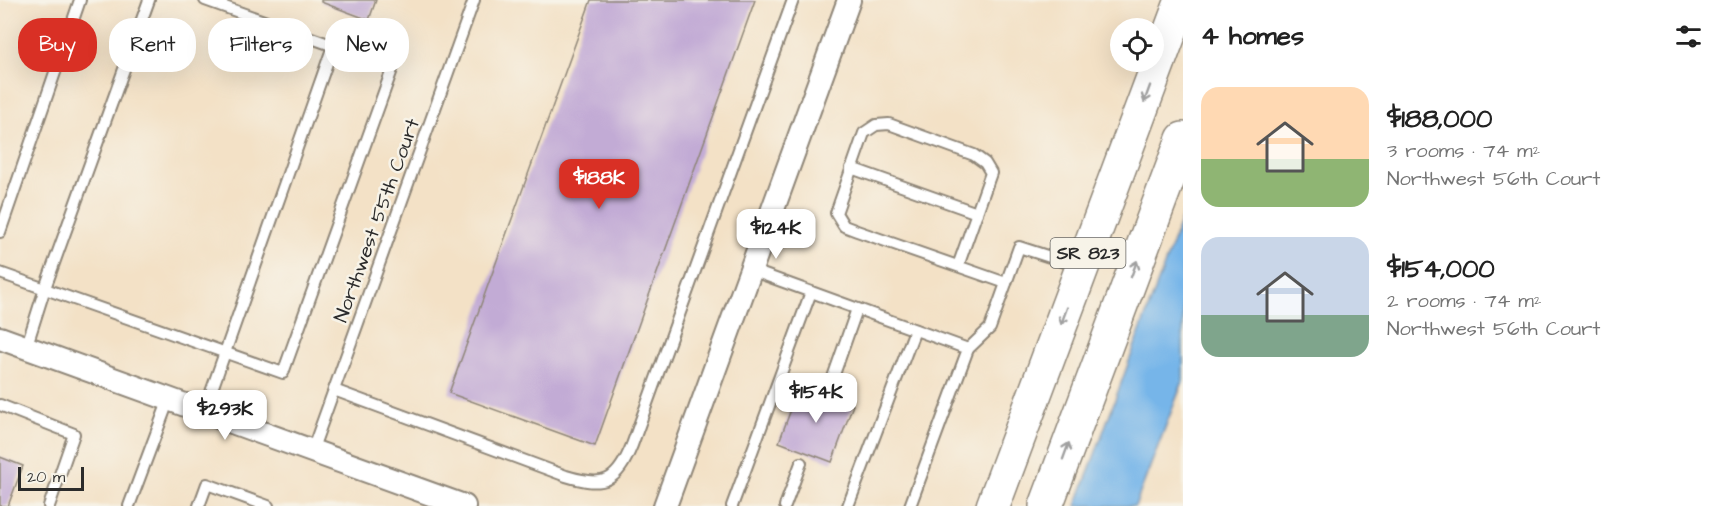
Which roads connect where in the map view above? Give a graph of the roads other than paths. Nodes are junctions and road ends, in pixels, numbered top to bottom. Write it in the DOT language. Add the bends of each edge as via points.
graph roads {
  1 [pos="81,0"];
  2 [pos="149,0"];
  3 [pos="205,0"];
  4 [pos="474,0"];
  5 [pos="793,0"];
  6 [pos="1182,0"];
  7 [pos="844,1"];
  8 [pos="325,43"];
  9 [pos="325,69"];
  10 [pos="391,72"];
  11 [pos="1183,139"];
  12 [pos="851,168"];
  13 [pos="977,213"];
  14 [pos="0,232"];
  15 [pos="958,266"];
  16 [pos="1082,268"];
  17 [pos="751,270"];
  18 [pos="0,273"];
  19 [pos="1006,283"];
  20 [pos="45,288"];
  21 [pos="811,292"];
  22 [pos="857,309"];
  23 [pos="915,330"];
  24 [pos="0,338"];
  25 [pos="26,348"];
  26 [pos="968,350"];
  27 [pos="225,352"];
  28 [pos="831,383"];
  29 [pos="334,390"];
  30 [pos="168,399"];
  31 [pos="0,405"];
  32 [pos="204,412"];
  33 [pos="312,451"];
  34 [pos="801,463"];
  35 [pos="49,506"];
  36 [pos="129,506"];
  37 [pos="199,506"];
  38 [pos="268,506"];
  39 [pos="464,506"];
  40 [pos="665,506"];
  41 [pos="732,506"];
  42 [pos="785,506"];
  43 [pos="848,506"];
  44 [pos="910,506"];
  45 [pos="993,506"];
  46 [pos="1046,506"];
  1 -- 14 [label="lane"];
  2 -- 20 [label="lane"];
  3 -- 8 [label="lane"];
  4 -- 29 [label="lane, Northwest 55th Court"];
  5 -- 29 [label="lane" via="632,445 624,464 612,477 584,482"];
  6 -- 16 [label="main road, SR 823, one-way"];
  7 -- 17 [label="street"];
  9 -- 27 [label="lane"];
  10 -- 27 [label="lane" via="283,373"];
  46 -- 11 [label="main road, SR 823, one-way"];
  12 -- 13 [label="lane"];
  12 -- 13 [label="lane" via="864,133 876,124 889,124 974,155 985,164 991,173"];
  12 -- 15 [label="lane" via="836,213 844,226"];
  13 -- 15 [label="lane"];
  15 -- 19 [label="lane"];
  16 -- 19 [label="lane" via="1019,247"];
  16 -- 45 [label="main road, SR 823, one-way"];
  17 -- 21 [label="lane"];
  17 -- 40 [label="street"];
  18 -- 20 [label="lane"];
  19 -- 26 [label="lane" via="990,328"];
  20 -- 25 [label="lane"];
  20 -- 27 [label="lane"];
  21 -- 22 [label="lane"];
  21 -- 41 [label="lane"];
  22 -- 23 [label="lane"];
  22 -- 28 [label="lane"];
  23 -- 26 [label="lane"];
  23 -- 43 [label="lane"];
  24 -- 25 [label="street"];
  25 -- 30 [label="street"];
  26 -- 44 [label="lane"];
  27 -- 32 [label="lane"];
  29 -- 33 [label="lane, Northwest 55th Court"];
  30 -- 32 [label="street"];
  30 -- 36 [label="lane"];
  31 -- 35 [label="lane" via="74,434"];
  32 -- 33 [label="street"];
  33 -- 39 [label="street"];
  34 -- 42 [label="lane"];
  37 -- 38 [label="lane" via="207,484"];
}
